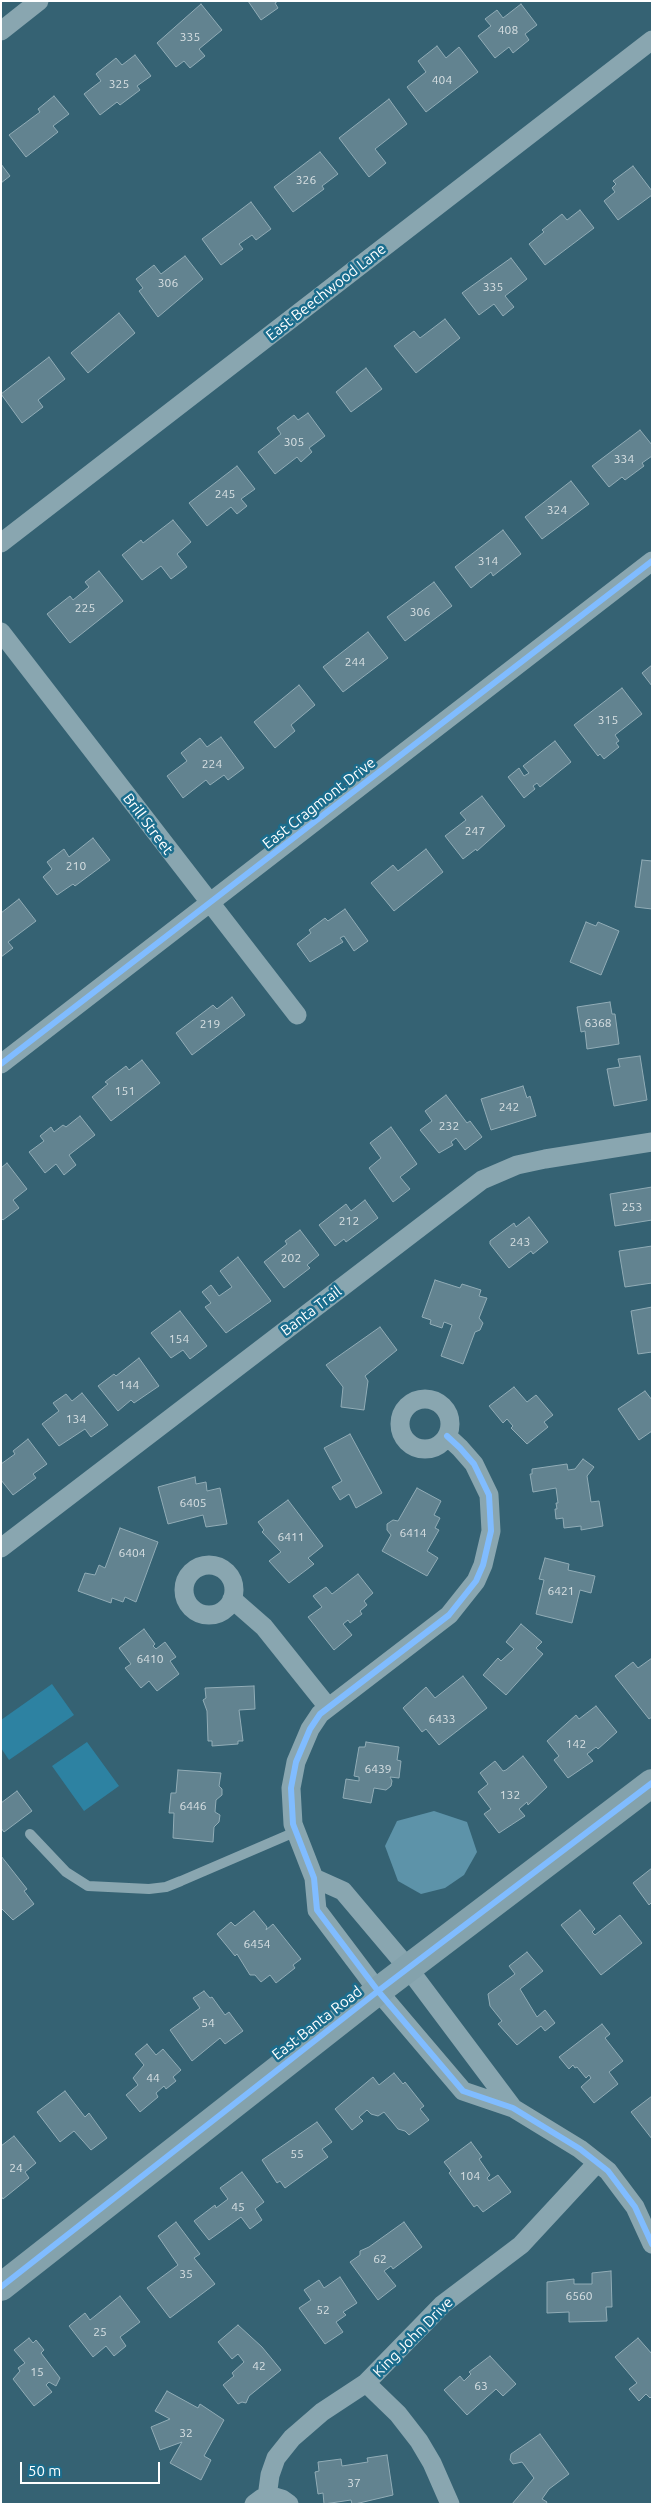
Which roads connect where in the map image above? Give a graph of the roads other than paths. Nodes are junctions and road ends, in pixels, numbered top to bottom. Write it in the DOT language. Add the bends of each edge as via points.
graph roads {
  1 [pos="39,1"];
  2 [pos="1,31"];
  3 [pos="652,40"];
  4 [pos="1,543"];
  5 [pos="652,561"];
  6 [pos="1,632"];
  7 [pos="209,903"];
  8 [pos="297,1015"];
  9 [pos="1,1064"];
  10 [pos="652,1142"];
  11 [pos="447,1436"];
  12 [pos="1,1548"];
  13 [pos="232,1599"];
  14 [pos="328,1707"];
  15 [pos="652,1783"];
  16 [pos="295,1832"];
  17 [pos="30,1834"];
  18 [pos="314,1878"];
  19 [pos="408,1968"];
  20 [pos="378,1991"];
  21 [pos="513,2108"];
  22 [pos="597,2163"];
  23 [pos="652,2244"];
  24 [pos="1,2287"];
  25 [pos="366,2383"];
  26 [pos="261,2500"];
  27 [pos="289,2504"];
  28 [pos="450,2504"];
  1 -- 2 [label="street"];
  3 -- 4 [label="street, East Beechwood Lane"];
  5 -- 7 [label="street, East Cragmont Drive"];
  6 -- 7 [label="street, Brill Street"];
  7 -- 8 [label="street, Brill Street"];
  7 -- 9 [label="street, East Cragmont Drive"];
  10 -- 12 [label="street, Banta Trail" via="517,1165 482,1180"];
  11 -- 14 [label="street" via="474,1464 488,1495 491,1531 483,1565 471,1588 449,1615"];
  13 -- 14 [label="street" via="264,1627"];
  14 -- 16 [label="street" via="310,1729 296,1762 291,1798"];
  15 -- 19 [label="street, East Banta Road"];
  16 -- 17 [label="lane" via="182,1881 149,1889 88,1886 66,1872"];
  16 -- 18 [label="street"];
  18 -- 19 [label="street" via="343,1891"];
  18 -- 20 [label="street" via="317,1910"];
  19 -- 20 [label="street, East Banta Road"];
  19 -- 21 [label="street"];
  20 -- 21 [label="street" via="463,2091"];
  20 -- 24 [label="street, East Banta Road"];
  21 -- 22 [label="street"];
  22 -- 23 [label="street" via="625,2192"];
  22 -- 25 [label="street, King John Drive" via="522,2245 443,2304"];
  25 -- 26 [label="street, King John Drive" via="322,2412 292,2438 276,2458"];
  25 -- 28 [label="street" via="398,2414 419,2441"];
  26 -- 27 [label="street, King John Drive" via="278,2497"];
}
